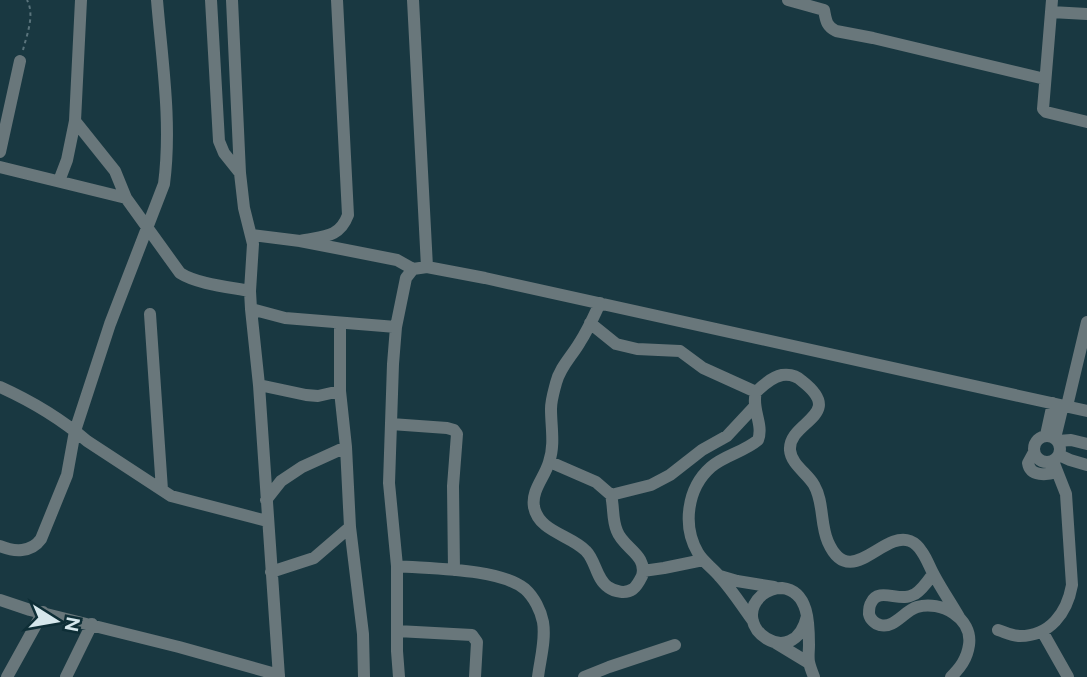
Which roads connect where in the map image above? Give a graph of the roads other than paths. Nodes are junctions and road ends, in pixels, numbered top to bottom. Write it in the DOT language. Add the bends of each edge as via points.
graph roads {
  1 [pos="81,0"];
  2 [pos="157,0"];
  3 [pos="211,0"];
  4 [pos="232,0"];
  5 [pos="337,0"];
  6 [pos="413,0"];
  7 [pos="788,0"];
  8 [pos="826,5"];
  9 [pos="1051,6"];
  10 [pos="1087,14"];
  11 [pos="20,61"];
  12 [pos="1045,79"];
  13 [pos="75,121"];
  14 [pos="1087,122"];
  15 [pos="0,152"];
  16 [pos="0,167"];
  17 [pos="240,173"];
  18 [pos="59,181"];
  19 [pos="126,198"];
  20 [pos="147,228"];
  21 [pos="338,232"];
  22 [pos="252,235"];
  23 [pos="299,241"];
  24 [pos="341,249"];
  25 [pos="427,267"];
  26 [pos="413,269"];
  27 [pos="250,291"];
  28 [pos="600,303"];
  29 [pos="251,309"];
  30 [pos="150,314"];
  31 [pos="340,323"];
  32 [pos="590,323"];
  33 [pos="1087,323"];
  34 [pos="396,327"];
  35 [pos="259,385"];
  36 [pos="0,387"];
  37 [pos="340,391"];
  38 [pos="755,392"];
  39 [pos="1061,405"];
  40 [pos="754,407"];
  41 [pos="1087,411"];
  42 [pos="391,424"];
  43 [pos="75,431"];
  44 [pos="1087,444"];
  45 [pos="346,447"];
  46 [pos="1055,451"];
  47 [pos="550,462"];
  48 [pos="1087,465"];
  49 [pos="162,490"];
  50 [pos="611,495"];
  51 [pos="266,500"];
  52 [pos="268,521"];
  53 [pos="350,527"];
  54 [pos="0,546"];
  55 [pos="703,560"];
  56 [pos="397,566"];
  57 [pos="454,570"];
  58 [pos="643,570"];
  59 [pos="271,572"];
  60 [pos="933,574"];
  61 [pos="720,576"];
  62 [pos="778,588"];
  63 [pos="0,600"];
  64 [pos="43,612"];
  65 [pos="807,616"];
  66 [pos="959,617"];
  67 [pos="753,621"];
  68 [pos="92,624"];
  69 [pos="998,630"];
  70 [pos="397,631"];
  71 [pos="1042,631"];
  72 [pos="776,643"];
  73 [pos="675,645"];
  74 [pos="809,663"];
  75 [pos="609,672"];
  76 [pos="69,675"];
  77 [pos="279,676"];
  78 [pos="7,677"];
  79 [pos="364,677"];
  80 [pos="400,677"];
  81 [pos="475,677"];
  82 [pos="538,677"];
  83 [pos="584,677"];
  84 [pos="814,677"];
  85 [pos="951,677"];
  86 [pos="1068,677"];
  1 -- 13 [label="street"];
  2 -- 20 [label="street" via="167,163"];
  3 -- 17 [label="street" via="219,141"];
  4 -- 17 [label="street"];
  5 -- 21 [label="street" via="348,215"];
  6 -- 25 [label="street"];
  7 -- 8 [label="street"];
  8 -- 12 [label="street" via="826,22 836,30"];
  9 -- 10 [label="street"];
  9 -- 12 [label="street"];
  11 -- 15 [label="street"];
  12 -- 14 [label="street" via="1046,112"];
  13 -- 18 [label="street"];
  13 -- 19 [label="street" via="115,171"];
  16 -- 18 [label="street"];
  17 -- 22 [label="street"];
  18 -- 19 [label="street"];
  19 -- 20 [label="street"];
  20 -- 27 [label="street" via="186,277"];
  20 -- 43 [label="street"];
  21 -- 23 [label="street"];
  21 -- 24 [label="street"];
  22 -- 23 [label="street"];
  22 -- 27 [label="street"];
  23 -- 24 [label="street"];
  24 -- 26 [label="street" via="397,260"];
  25 -- 26 [label="street"];
  25 -- 28 [label="street"];
  26 -- 34 [label="street"];
  27 -- 29 [label="street"];
  28 -- 32 [label="street"];
  28 -- 39 [label="street"];
  29 -- 31 [label="street" via="285,318"];
  29 -- 35 [label="street"];
  30 -- 49 [label="street"];
  31 -- 34 [label="street"];
  31 -- 37 [label="street"];
  32 -- 38 [label="street" via="616,344 680,351 703,368"];
  32 -- 47 [label="street" via="556,384"];
  33 -- 39 [label="street"];
  34 -- 42 [label="street"];
  35 -- 37 [label="street" via="318,396"];
  35 -- 51 [label="street"];
  36 -- 43 [label="street"];
  37 -- 45 [label="street"];
  38 -- 40 [label="street"];
  38 -- 60 [label="street" via="774,378 790,375 805,382 817,397 818,412 797,433 790,452 814,484 833,551 856,561 897,539 906,540 919,548"];
  39 -- 41 [label="street"];
  39 -- 46 [label="street"];
  40 -- 50 [label="street" via="727,436 670,475"];
  40 -- 55 [label="street" via="758,440 713,465 693,494 688,517"];
  42 -- 56 [label="street" via="389,483"];
  42 -- 57 [label="street" via="447,428 457,434"];
  43 -- 49 [label="street"];
  43 -- 54 [label="street" via="67,475 39,542 16,550"];
  44 -- 46 [label="street" via="1071,440"];
  45 -- 51 [label="street" via="302,467 281,481"];
  45 -- 53 [label="street"];
  46 -- 46 [label="street" via="1045,475 1028,468 1035,443 1042,437"];
  46 -- 48 [label="street"];
  46 -- 71 [label="street" via="1066,494 1072,586 1062,613"];
  47 -- 50 [label="street" via="602,485"];
  47 -- 58 [label="street" via="534,495 534,510 547,527 587,552 601,580 615,591 633,589"];
  49 -- 52 [label="street" via="178,499"];
  50 -- 58 [label="street" via="617,531"];
  51 -- 52 [label="street"];
  52 -- 59 [label="street"];
  53 -- 59 [label="street" via="314,558"];
  53 -- 79 [label="street"];
  55 -- 58 [label="street"];
  55 -- 61 [label="street"];
  56 -- 57 [label="street"];
  56 -- 70 [label="street"];
  57 -- 82 [label="street" via="511,581 528,592 544,627"];
  59 -- 77 [label="street"];
  60 -- 66 [label="street"];
  60 -- 66 [label="street" via="913,594 877,596 870,605 871,618 878,625 889,625 921,606"];
  61 -- 62 [label="street"];
  61 -- 67 [label="street"];
  62 -- 65 [label="street" via="799,595"];
  62 -- 67 [label="street" via="758,599"];
  63 -- 64 [label="street"];
  64 -- 68 [label="street"];
  64 -- 78 [label="street"];
  65 -- 72 [label="street" via="798,637"];
  65 -- 74 [label="street"];
  66 -- 85 [label="street" via="967,627 969,645"];
  67 -- 72 [label="street" via="757,632"];
  68 -- 76 [label="street"];
  68 -- 77 [label="street"];
  69 -- 71 [label="street" via="1018,636"];
  70 -- 80 [label="street"];
  70 -- 81 [label="street" via="472,635 477,642"];
  71 -- 86 [label="street"];
  72 -- 74 [label="street"];
  73 -- 75 [label="street"];
  74 -- 84 [label="street"];
  75 -- 83 [label="street"];
}
